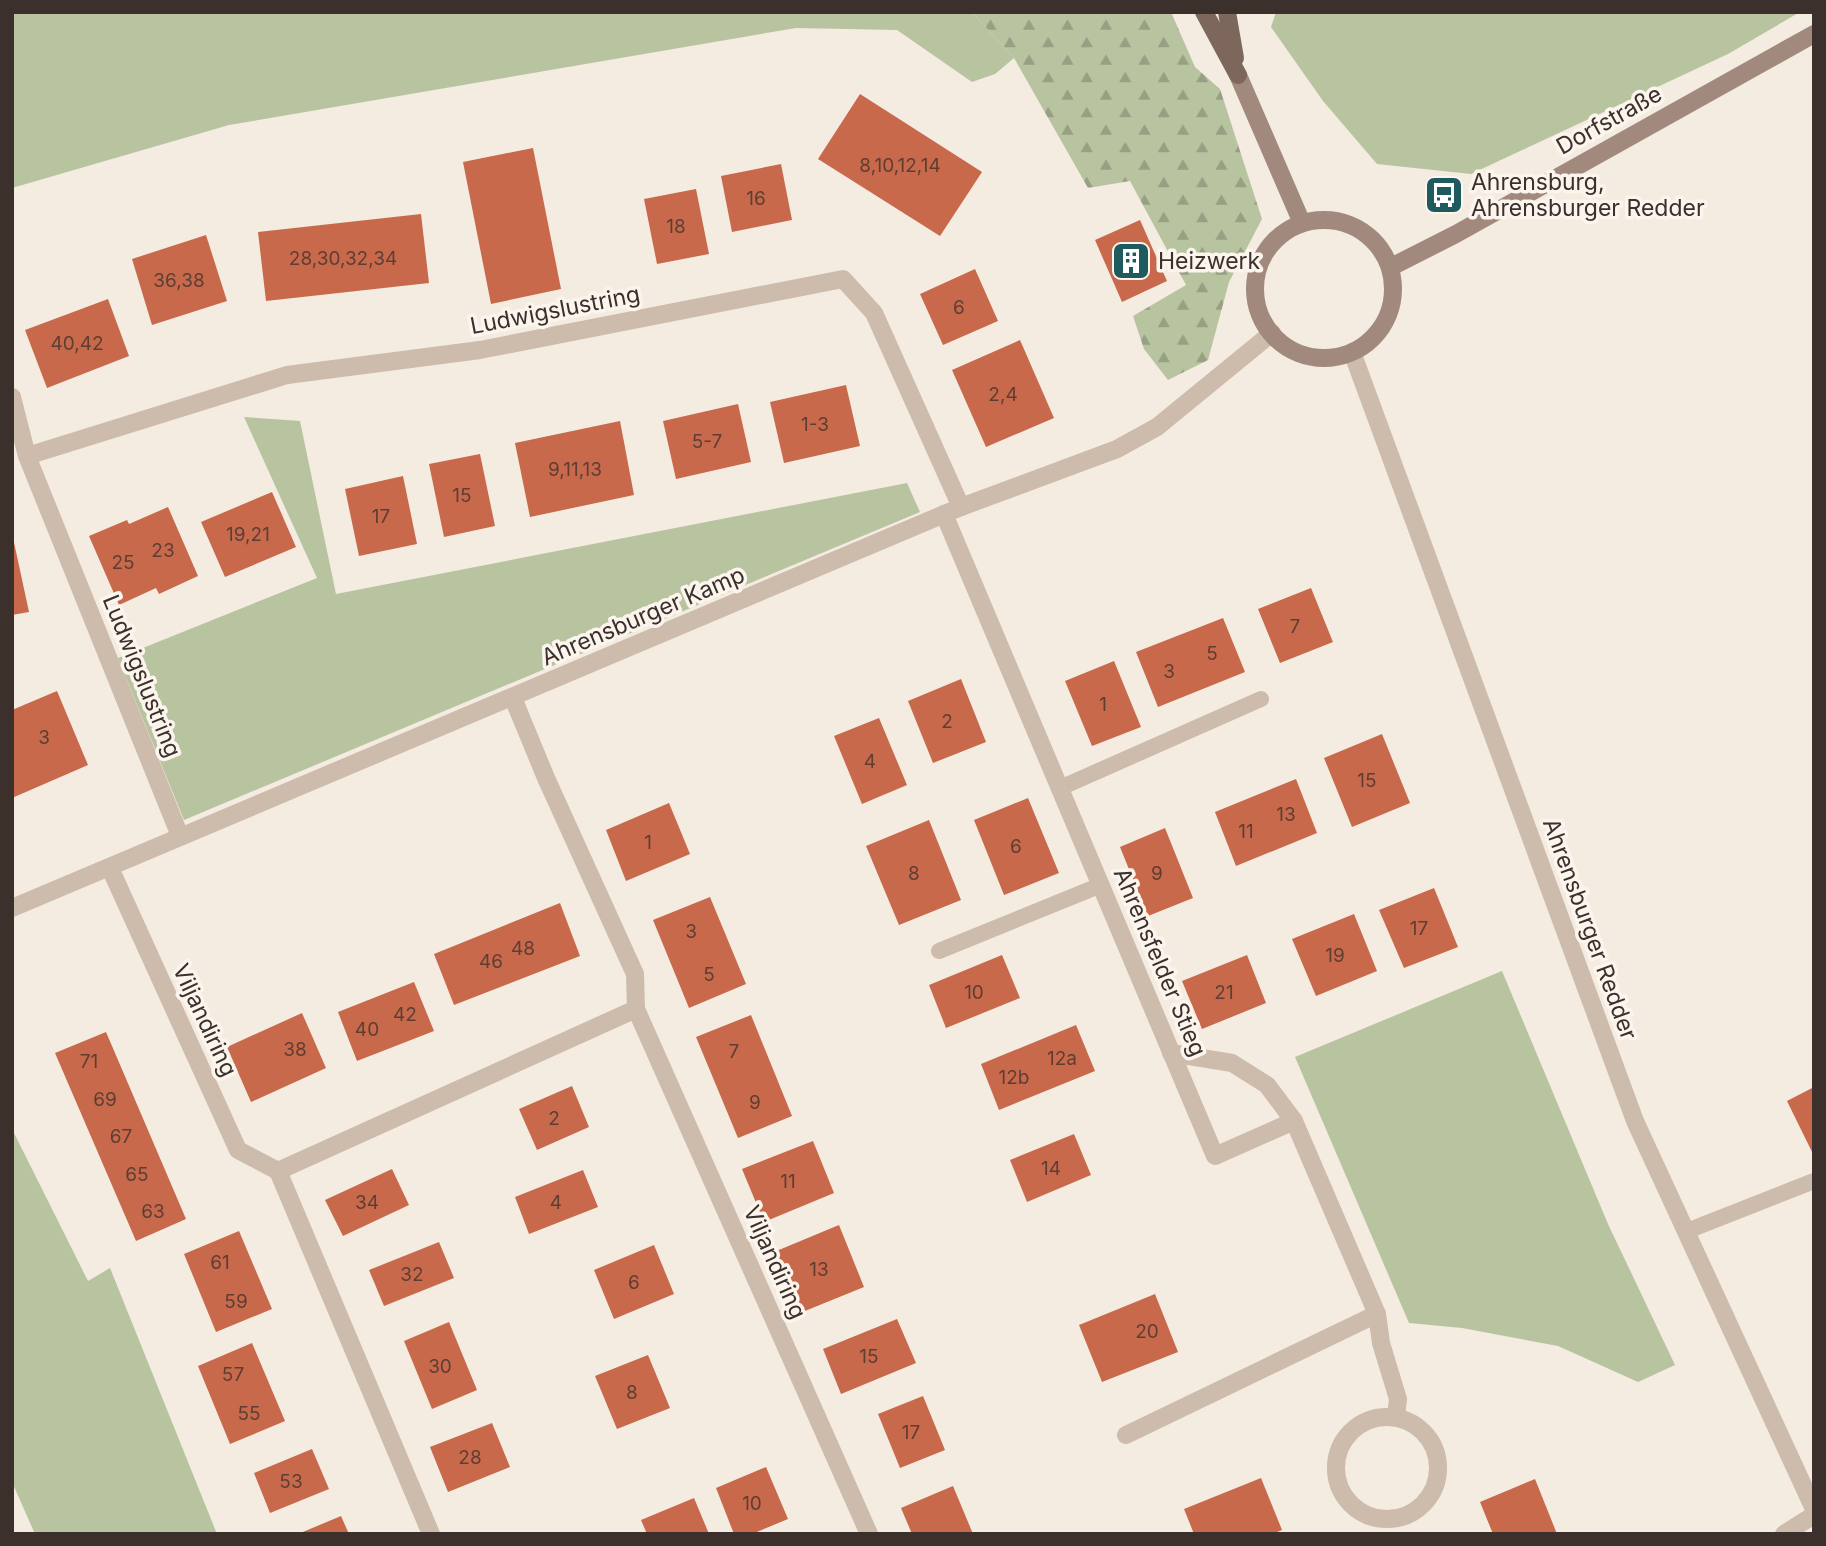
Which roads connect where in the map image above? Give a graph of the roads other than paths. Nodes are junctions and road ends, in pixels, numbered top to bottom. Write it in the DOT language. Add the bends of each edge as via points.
graph roads {
  1 [pos="1204,12"];
  2 [pos="1227,12"];
  3 [pos="1808,38"];
  4 [pos="1238,75"];
  5 [pos="1302,223"];
  6 [pos="1391,267"];
  7 [pos="1272,334"];
  8 [pos="1352,352"];
  9 [pos="12,397"];
  10 [pos="20,457"];
  11 [pos="953,511"];
  12 [pos="513,698"];
  13 [pos="1261,699"];
  14 [pos="1059,788"];
  15 [pos="180,836"];
  16 [pos="110,867"];
  17 [pos="1101,886"];
  18 [pos="12,908"];
  19 [pos="939,951"];
  20 [pos="636,1009"];
  21 [pos="1171,1053"];
  22 [pos="1294,1121"];
  23 [pos="278,1171"];
  24 [pos="1814,1181"];
  25 [pos="1686,1231"];
  26 [pos="1377,1314"];
  27 [pos="1396,1417"];
  28 [pos="1126,1435"];
  29 [pos="1814,1512"];
  30 [pos="431,1534"];
  31 [pos="869,1534"];
  32 [pos="1784,1534"];
  1 -- 4 [label="main road"];
  2 -- 4 [label="main road"];
  3 -- 6 [label="street, Dorfstraße"];
  4 -- 5 [label="street"];
  5 -- 6 [label="street" via="1329,219 1356,226 1377,243"];
  5 -- 7 [label="street" via="1274,242 1257,270 1255,293 1260,315"];
  6 -- 8 [label="street" via="1393,297 1383,326"];
  7 -- 8 [label="street" via="1309,356 1331,358"];
  7 -- 11 [label="street, Ahrensburger Kamp" via="1157,427 1117,449"];
  8 -- 25 [label="street, Ahrensburger Redder" via="1635,1121"];
  9 -- 10 [label="street, Ludwigslustring"];
  10 -- 11 [label="street, Ludwigslustring" via="287,375 480,350 843,279 874,313"];
  10 -- 15 [label="street, Ludwigslustring"];
  11 -- 12 [label="street, Ahrensburger Kamp"];
  11 -- 14 [label="street, Ahrensfelder Stieg"];
  12 -- 15 [label="street, Ahrensburger Kamp"];
  12 -- 20 [label="street, Viljandiring" via="635,974"];
  13 -- 14 [label="lane"];
  14 -- 17 [label="street, Ahrensfelder Stieg"];
  15 -- 16 [label="street, Ahrensburger Kamp"];
  16 -- 18 [label="street, Ahrensburger Kamp"];
  16 -- 23 [label="street, Viljandiring" via="238,1150"];
  17 -- 19 [label="lane"];
  17 -- 21 [label="street, Ahrensfelder Stieg"];
  20 -- 23 [label="street"];
  20 -- 31 [label="street, Viljandiring"];
  21 -- 22 [label="street" via="1231,1063 1267,1085"];
  21 -- 22 [label="street, Ahrensfelder Stieg" via="1215,1156"];
  22 -- 26 [label="street"];
  23 -- 30 [label="street"];
  24 -- 25 [label="lane"];
  25 -- 29 [label="street, Ahrensburger Redder"];
  26 -- 27 [label="street" via="1398,1399"];
  26 -- 28 [label="street"];
  27 -- 27 [label="street" via="1424,1432 1438,1460 1438,1477 1423,1505 1394,1519 1378,1519 1361,1513 1338,1486 1338,1450 1361,1423"];
  29 -- 32 [label="street"];
}
